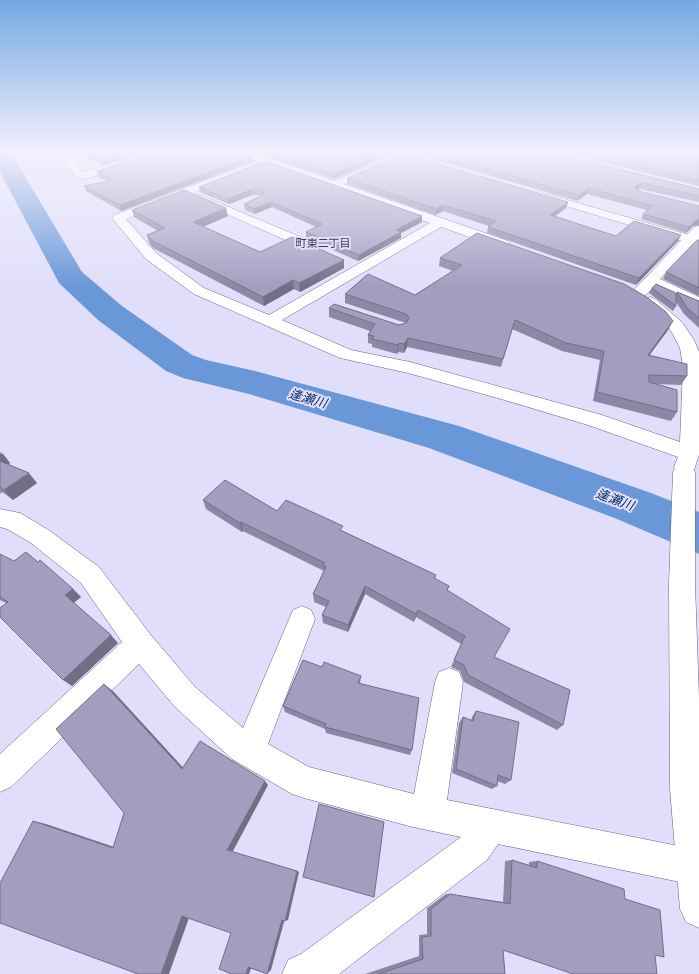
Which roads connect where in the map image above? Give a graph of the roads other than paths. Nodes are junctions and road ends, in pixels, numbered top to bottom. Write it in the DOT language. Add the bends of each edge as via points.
graph roads {
  1 [pos="174,196"];
  2 [pos="196,196"];
  3 [pos="366,196"];
  4 [pos="544,196"];
  5 [pos="242,204"];
  6 [pos="228,211"];
  7 [pos="440,222"];
  8 [pos="696,237"];
  9 [pos="514,248"];
  10 [pos="325,253"];
  11 [pos="346,262"];
  12 [pos="360,268"];
  13 [pos="651,280"];
  14 [pos="311,297"];
  15 [pos="699,303"];
  16 [pos="325,304"];
  17 [pos="270,321"];
  18 [pos="695,357"];
  19 [pos="687,463"];
  20 [pos="0,518"];
  21 [pos="302,619"];
  22 [pos="140,644"];
  23 [pos="449,682"];
  24 [pos="692,694"];
  25 [pos="249,752"];
  26 [pos="0,776"];
  27 [pos="428,812"];
  28 [pos="487,825"];
  29 [pos="694,868"];
  30 [pos="699,910"];
  31 [pos="302,974"];
  1 -- 17 [label="street" via="118,218 151,256 186,283"];
  2 -- 6 [label="street"];
  3 -- 7 [label="street"];
  4 -- 8 [label="street"];
  5 -- 6 [label="street"];
  6 -- 10 [label="street"];
  7 -- 9 [label="street"];
  7 -- 12 [label="street"];
  8 -- 13 [label="street"];
  11 -- 12 [label="street"];
  12 -- 14 [label="street"];
  13 -- 15 [label="street"];
  13 -- 18 [label="street" via="632,291 666,315 678,327"];
  14 -- 16 [label="street"];
  14 -- 17 [label="street"];
  17 -- 19 [label="street" via="346,354 410,368 595,420"];
  18 -- 19 [label="street"];
  19 -- 24 [label="street" via="682,584"];
  20 -- 22 [label="street" via="12,520 39,536 90,575"];
  21 -- 25 [label="street"];
  22 -- 25 [label="street" via="185,697"];
  22 -- 26 [label="street"];
  23 -- 27 [label="street"];
  24 -- 29 [label="street" via="686,789"];
  25 -- 27 [label="street" via="304,782"];
  27 -- 28 [label="street"];
  28 -- 29 [label="street"];
  28 -- 31 [label="street" via="483,838 475,848 315,968"];
  29 -- 30 [label="street"];
}
